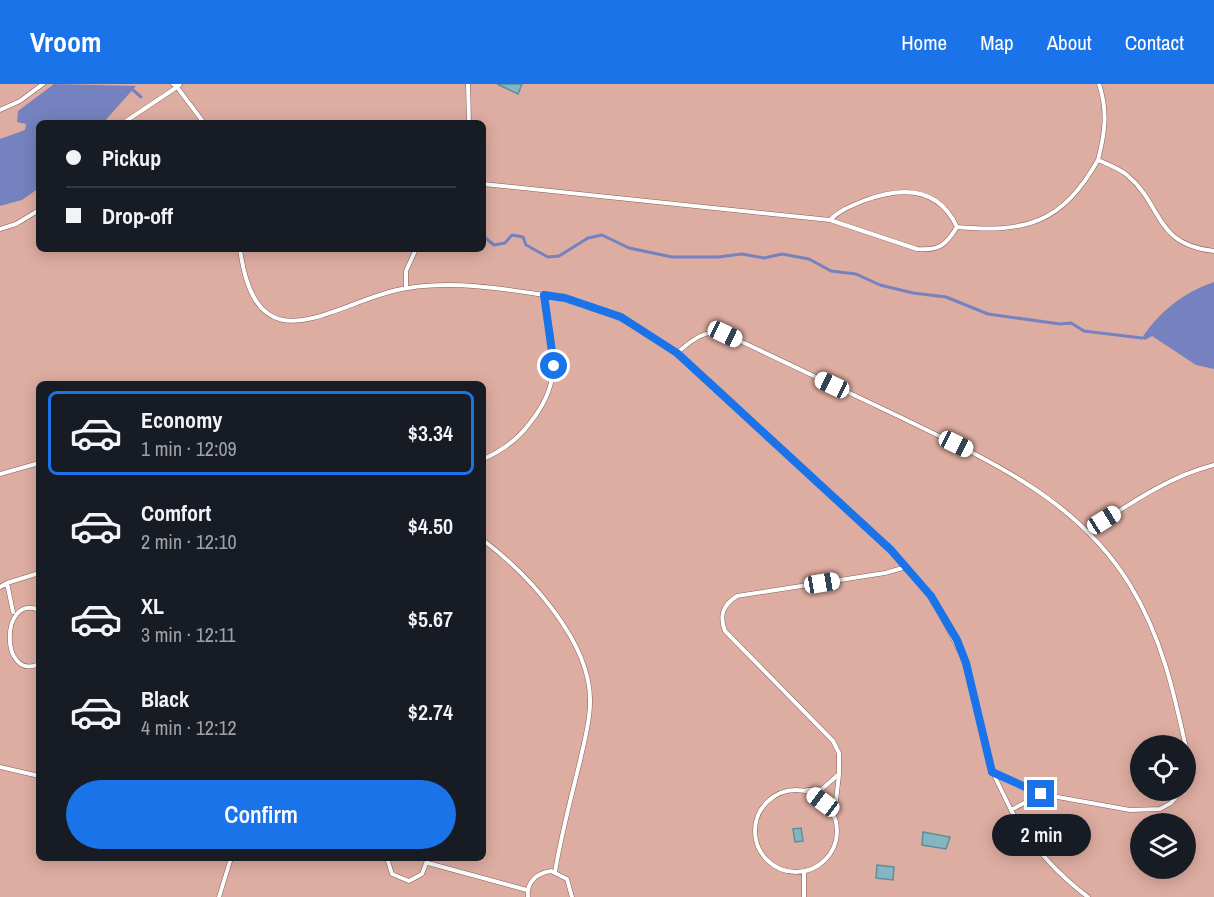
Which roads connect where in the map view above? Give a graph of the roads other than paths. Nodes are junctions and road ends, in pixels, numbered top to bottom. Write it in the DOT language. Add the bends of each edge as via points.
graph roads {
  1 [pos="43,84"];
  2 [pos="468,84"];
  3 [pos="1099,84"];
  4 [pos="177,85"];
  5 [pos="0,110"];
  6 [pos="127,120"];
  7 [pos="202,120"];
  8 [pos="469,120"];
  9 [pos="1098,160"];
  10 [pos="486,184"];
  11 [pos="36,212"];
  12 [pos="830,220"];
  13 [pos="957,227"];
  14 [pos="0,229"];
  15 [pos="1214,251"];
  16 [pos="240,252"];
  17 [pos="415,252"];
  18 [pos="406,288"];
  19 [pos="544,295"];
  20 [pos="677,353"];
  21 [pos="486,458"];
  22 [pos="36,464"];
  23 [pos="1214,465"];
  24 [pos="0,474"];
  25 [pos="1088,531"];
  26 [pos="486,542"];
  27 [pos="906,567"];
  28 [pos="36,574"];
  29 [pos="8,583"];
  30 [pos="0,587"];
  31 [pos="36,609"];
  32 [pos="13,612"];
  33 [pos="9,618"];
  34 [pos="5,654"];
  35 [pos="36,664"];
  36 [pos="1183,735"];
  37 [pos="0,767"];
  38 [pos="992,772"];
  39 [pos="839,774"];
  40 [pos="36,775"];
  41 [pos="807,790"];
  42 [pos="1041,794"];
  43 [pos="1173,801"];
  44 [pos="1011,810"];
  45 [pos="834,817"];
  46 [pos="230,861"];
  47 [pos="388,861"];
  48 [pos="428,861"];
  49 [pos="431,861"];
  50 [pos="555,872"];
  51 [pos="804,873"];
  52 [pos="527,890"];
  53 [pos="219,897"];
  54 [pos="528,897"];
  55 [pos="572,897"];
  56 [pos="804,897"];
  57 [pos="1088,897"];
  1 -- 5 [label="lane"];
  2 -- 8 [label="lane"];
  3 -- 9 [label="lane" via="1106,110"];
  4 -- 6 [label="lane"];
  4 -- 7 [label="lane"];
  9 -- 13 [label="lane" via="1083,186 1046,218 1001,229"];
  9 -- 15 [label="lane" via="1127,175 1170,234 1182,244"];
  10 -- 12 [label="lane"];
  11 -- 14 [label="lane"];
  12 -- 13 [label="lane" via="918,249 933,250 946,244"];
  12 -- 13 [label="lane" via="838,212 896,191 913,192 944,206"];
  16 -- 18 [label="lane" via="251,290 266,312 276,319 314,318"];
  17 -- 18 [label="lane" via="406,271"];
  18 -- 19 [label="lane" via="461,286"];
  19 -- 20 [label="lane" via="621,317"];
  19 -- 21 [label="lane" via="554,366 551,390 547,401 520,434"];
  20 -- 25 [label="lane" via="700,334 725,334 999,465 1054,501"];
  20 -- 27 [label="lane"];
  22 -- 24 [label="lane"];
  23 -- 25 [label="lane" via="1154,489"];
  25 -- 36 [label="lane" via="1129,584 1155,634 1165,658"];
  26 -- 50 [label="lane" via="541,595 575,647 588,681 589,719"];
  27 -- 38 [label="lane" via="931,596 966,663"];
  27 -- 39 [label="lane" via="737,596 721,614 724,631 833,741"];
  28 -- 29 [label="lane"];
  29 -- 30 [label="lane"];
  29 -- 32 [label="lane"];
  31 -- 32 [label="lane"];
  32 -- 33 [label="lane"];
  34 -- 35 [label="lane" via="25,666"];
  37 -- 40 [label="lane"];
  38 -- 42 [label="lane"];
  38 -- 44 [label="lane"];
  39 -- 41 [label="lane" via="822,789"];
  39 -- 45 [label="lane"];
  41 -- 45 [label="lane"];
  41 -- 51 [label="lane" via="781,791 768,799 755,825 756,841 774,867"];
  42 -- 43 [label="lane" via="1152,811"];
  42 -- 44 [label="lane"];
  44 -- 57 [label="lane" via="1043,857"];
  45 -- 51 [label="lane" via="838,842 832,855"];
  46 -- 53 [label="lane"];
  47 -- 48 [label="lane" via="392,874 405,880 422,874"];
  49 -- 52 [label="lane"];
  50 -- 52 [label="lane" via="537,875"];
  50 -- 55 [label="lane" via="567,879"];
  51 -- 56 [label="lane"];
  52 -- 54 [label="lane"];
}
